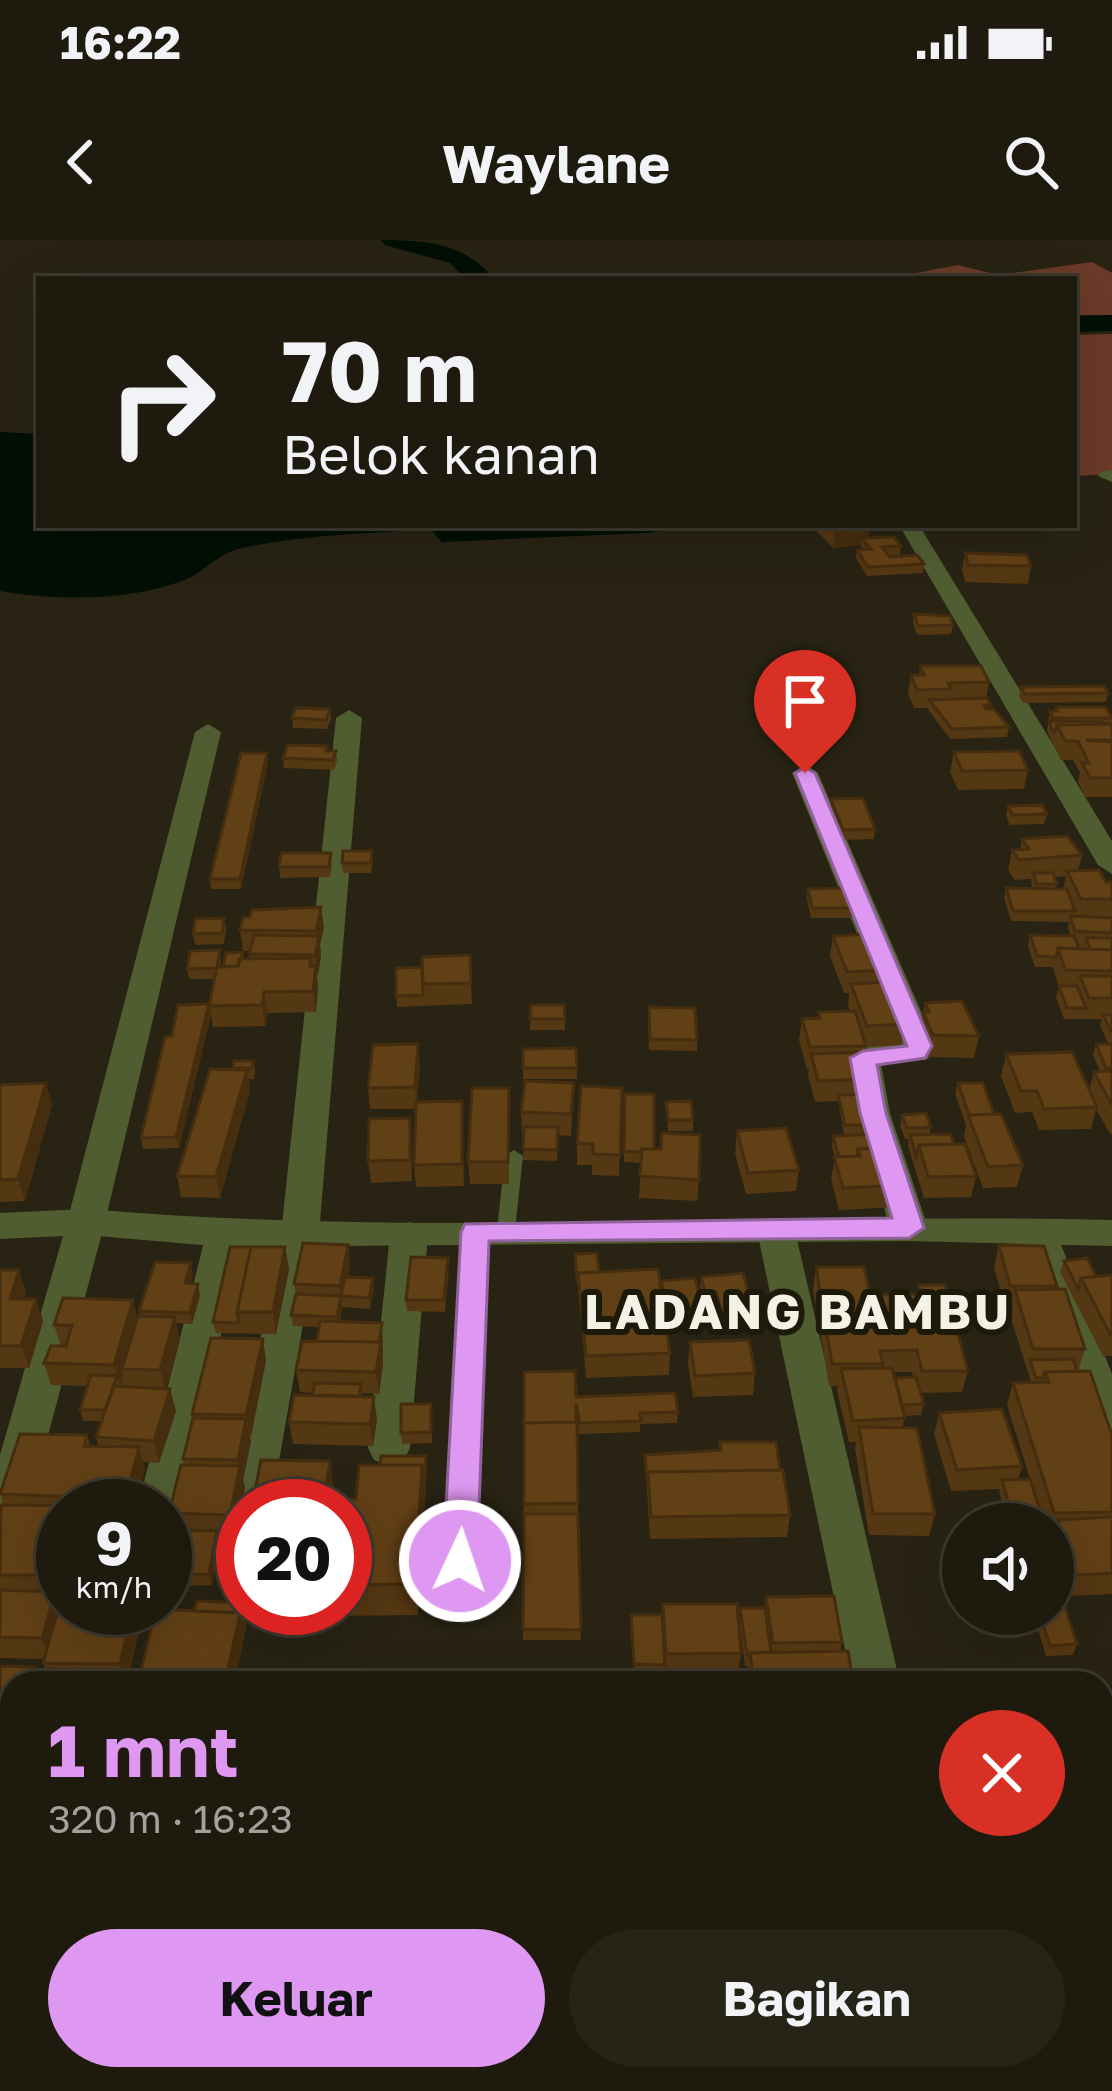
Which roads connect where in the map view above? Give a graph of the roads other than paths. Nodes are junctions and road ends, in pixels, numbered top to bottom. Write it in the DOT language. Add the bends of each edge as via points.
graph roads {
  1 [pos="912,528"];
  2 [pos="349,718"];
  3 [pos="208,732"];
  4 [pos="805,773"];
  5 [pos="1112,865"];
  6 [pos="514,1156"];
  7 [pos="86,1222"];
  8 [pos="0,1226"];
  9 [pos="909,1228"];
  10 [pos="491,1231"];
  11 [pos="776,1232"];
  12 [pos="1037,1232"];
  13 [pos="1112,1233"];
  14 [pos="225,1234"];
  15 [pos="300,1234"];
  16 [pos="409,1235"];
  17 [pos="1112,1427"];
  18 [pos="389,1448"];
  19 [pos="166,1479"];
  20 [pos="254,1479"];
  21 [pos="0,1533"];
  22 [pos="458,1608"];
  23 [pos="873,1671"];
  1 -- 5 [label="street"];
  2 -- 15 [label="street"];
  3 -- 7 [label="street"];
  4 -- 9 [label="street" via="919,1046 863,1058"];
  6 -- 10 [label="lane"];
  7 -- 8 [label="street"];
  7 -- 14 [label="street"];
  7 -- 21 [label="street"];
  9 -- 11 [label="street"];
  9 -- 12 [label="street"];
  10 -- 11 [label="street"];
  10 -- 16 [label="street"];
  10 -- 22 [label="lane"];
  11 -- 23 [label="street"];
  12 -- 13 [label="street"];
  12 -- 17 [label="street"];
  14 -- 15 [label="street"];
  14 -- 19 [label="street"];
  15 -- 16 [label="street"];
  15 -- 20 [label="street"];
  16 -- 18 [label="street"];
}
